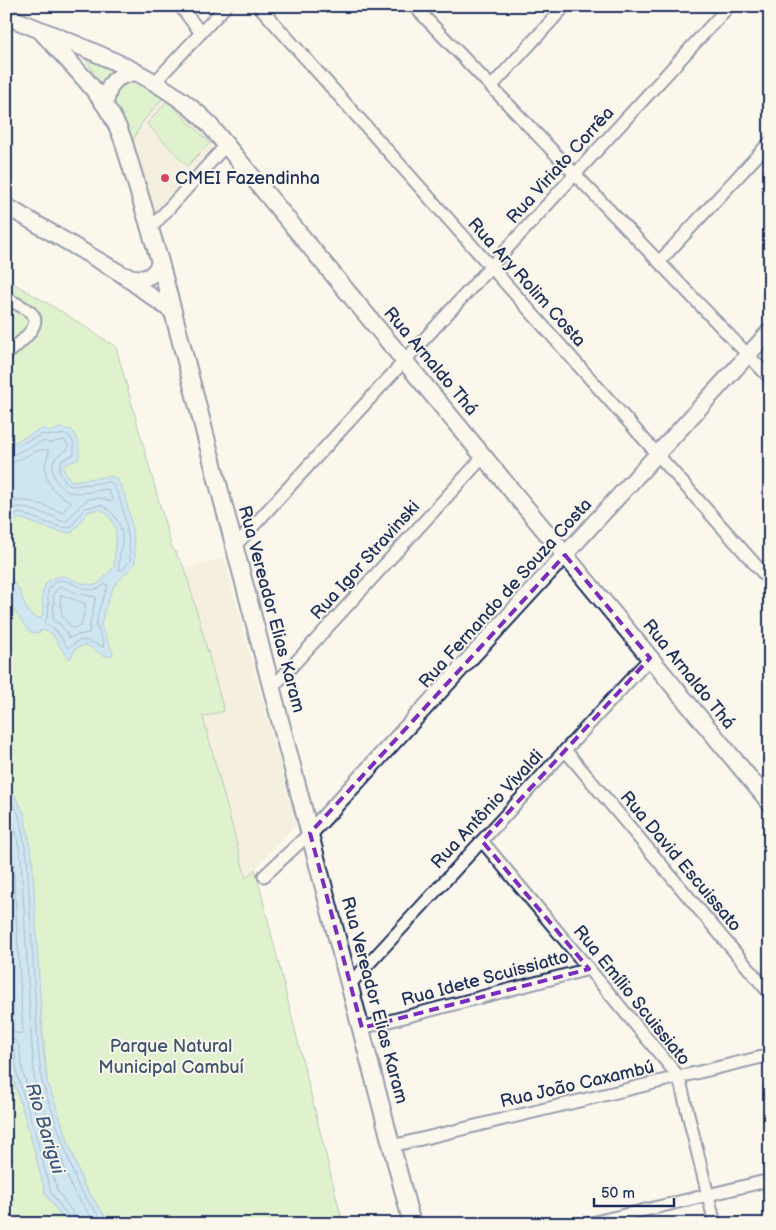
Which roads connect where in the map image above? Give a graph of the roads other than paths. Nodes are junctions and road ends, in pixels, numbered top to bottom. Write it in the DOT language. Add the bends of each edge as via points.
graph roads {
  1 [pos="180,6"];
  2 [pos="226,6"];
  3 [pos="259,6"];
  4 [pos="414,6"];
  5 [pos="565,6"];
  6 [pos="729,6"];
  7 [pos="6,16"];
  8 [pos="40,30"];
  9 [pos="201,33"];
  10 [pos="136,72"];
  11 [pos="155,82"];
  12 [pos="491,87"];
  13 [pos="105,104"];
  14 [pos="770,142"];
  15 [pos="226,145"];
  16 [pos="575,174"];
  17 [pos="6,206"];
  18 [pos="150,228"];
  19 [pos="160,262"];
  20 [pos="659,262"];
  21 [pos="491,267"];
  22 [pos="120,273"];
  23 [pos="6,298"];
  24 [pos="174,313"];
  25 [pos="770,331"];
  26 [pos="6,355"];
  27 [pos="748,355"];
  28 [pos="405,361"];
  29 [pos="770,378"];
  30 [pos="657,454"];
  31 [pos="484,456"];
  32 [pos="235,546"];
  33 [pos="565,555"];
  34 [pos="770,581"];
  35 [pos="650,658"];
  36 [pos="272,688"];
  37 [pos="565,750"];
  38 [pos="770,803"];
  39 [pos="310,834"];
  40 [pos="482,841"];
  41 [pos="264,876"];
  42 [pos="589,969"];
  43 [pos="350,984"];
  44 [pos="770,994"];
  45 [pos="362,1028"];
  46 [pos="770,1056"];
  47 [pos="679,1077"];
  48 [pos="392,1146"];
  49 [pos="770,1180"];
  50 [pos="708,1194"];
  51 [pos="412,1224"];
  52 [pos="587,1224"];
  53 [pos="715,1224"];
  1 -- 9 [label="street"];
  2 -- 9 [label="street"];
  3 -- 21 [label="street, Rua Ary Rolim Costa"];
  4 -- 12 [label="street"];
  5 -- 12 [label="street"];
  6 -- 16 [label="street, Rua Viriato Corrêa"];
  7 -- 8 [label="main road, Rua Arnaldo Thá"];
  8 -- 10 [label="main road, Rua Arnaldo Thá"];
  8 -- 13 [label="main road, Rua Vereador Elias Karam"];
  9 -- 11 [label="street"];
  10 -- 11 [label="main road, Rua Arnaldo Thá"];
  10 -- 13 [label="main road" via="113,80"];
  11 -- 15 [label="main road, Rua Arnaldo Thá" via="196,111"];
  12 -- 16 [label="street"];
  13 -- 18 [label="main road, Rua Vereador Elias Karam" via="121,133"];
  14 -- 20 [label="street"];
  15 -- 18 [label="street"];
  15 -- 28 [label="main road, Rua Arnaldo Thá"];
  16 -- 20 [label="street"];
  16 -- 21 [label="street, Rua Viriato Corrêa"];
  17 -- 22 [label="street"];
  18 -- 19 [label="main road, Rua Vereador Elias Karam"];
  19 -- 22 [label="street" via="157,271 145,278"];
  19 -- 24 [label="main road, Rua Vereador Elias Karam"];
  20 -- 27 [label="street"];
  21 -- 28 [label="street, Rua Viriato Corrêa"];
  21 -- 30 [label="street, Rua Ary Rolim Costa"];
  22 -- 24 [label="street"];
  23 -- 26 [label="street" via="33,314 36,322 25,338"];
  24 -- 32 [label="main road, Rua Vereador Elias Karam"];
  25 -- 27 [label="street, Rua Fernando de Souza Costa"];
  27 -- 29 [label="street"];
  27 -- 30 [label="street, Rua Fernando de Souza Costa"];
  28 -- 31 [label="main road, Rua Arnaldo Thá"];
  28 -- 32 [label="street, Rua Viriato Corrêa"];
  30 -- 33 [label="street, Rua Fernando de Souza Costa"];
  30 -- 34 [label="street, Rua Ary Rolim Costa"];
  31 -- 33 [label="main road, Rua Arnaldo Thá"];
  31 -- 36 [label="street, Rua Igor Stravinski"];
  32 -- 36 [label="main road, Rua Vereador Elias Karam"];
  33 -- 35 [label="main road, Rua Arnaldo Thá"];
  33 -- 39 [label="street, Rua Fernando de Souza Costa"];
  35 -- 37 [label="street, Rua Antônio Vivaldi"];
  35 -- 38 [label="main road, Rua Arnaldo Thá"];
  36 -- 39 [label="main road, Rua Vereador Elias Karam"];
  37 -- 40 [label="street, Rua Antônio Vivaldi"];
  37 -- 44 [label="street, Rua David Escuissato"];
  39 -- 41 [label="street, Rua Fernando de Souza Costa"];
  39 -- 43 [label="main road, Rua Vereador Elias Karam"];
  40 -- 42 [label="street, Rua Emílio Scuissiato"];
  40 -- 43 [label="street, Rua Antônio Vivaldi"];
  42 -- 45 [label="street, Rua Idete Scuissiatto"];
  42 -- 47 [label="street, Rua Emílio Scuissiato"];
  43 -- 45 [label="main road, Rua Vereador Elias Karam"];
  45 -- 48 [label="main road, Rua Vereador Elias Karam"];
  46 -- 47 [label="street, Rua João Caxambú"];
  47 -- 48 [label="street, Rua João Caxambú"];
  47 -- 50 [label="street, Rua Emílio Scuissiato"];
  48 -- 51 [label="main road, Rua Vereador Elias Karam"];
  49 -- 50 [label="street"];
  50 -- 52 [label="street"];
  50 -- 53 [label="street, Rua Emílio Scuissiato"];
}
